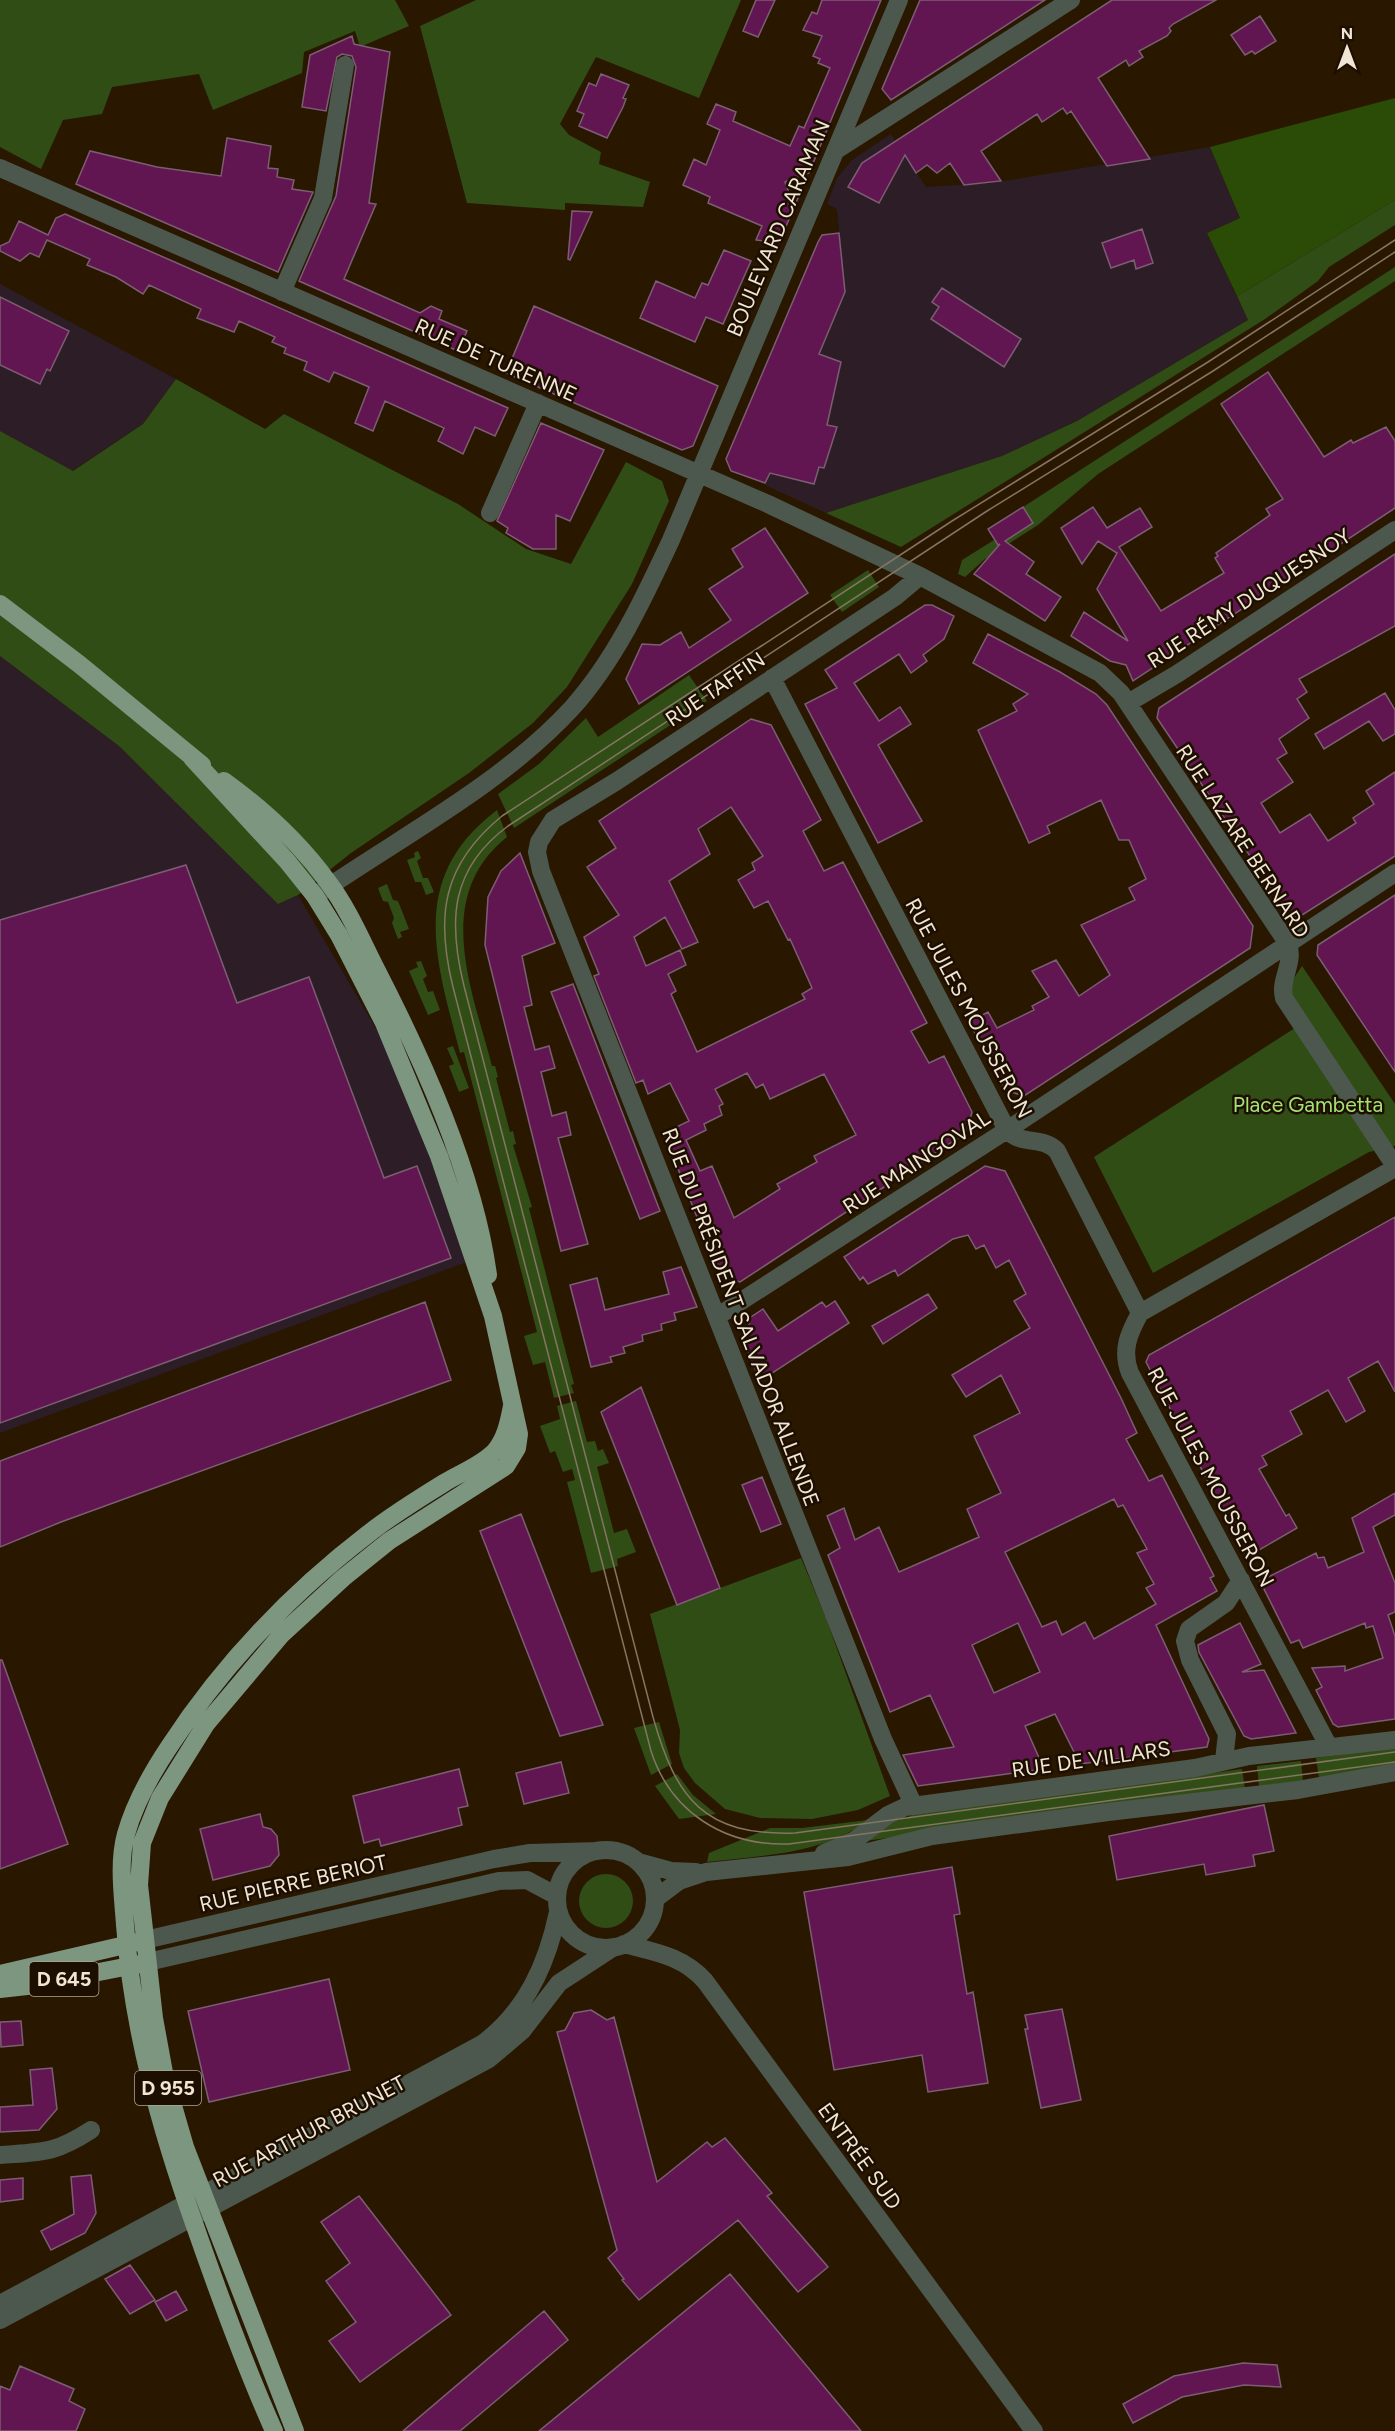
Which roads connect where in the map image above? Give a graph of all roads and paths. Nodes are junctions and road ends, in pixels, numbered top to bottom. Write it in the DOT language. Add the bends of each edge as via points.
graph roads {
  1 [pos="899,0"];
  2 [pos="1071,0"];
  3 [pos="345,65"];
  4 [pos="835,151"];
  5 [pos="0,168"];
  6 [pos="282,292"];
  7 [pos="538,403"];
  8 [pos="699,474"];
  9 [pos="490,513"];
  10 [pos="1395,530"];
  11 [pos="920,576"];
  12 [pos="971,602"];
  13 [pos="0,604"];
  14 [pos="772,678"];
  15 [pos="1128,703"];
  16 [pos="192,758"];
  17 [pos="539,842"];
  18 [pos="1395,873"];
  19 [pos="331,885"];
  20 [pos="315,896"];
  21 [pos="1288,944"];
  22 [pos="1007,1130"];
  23 [pos="1395,1167"];
  24 [pos="1140,1313"];
  25 [pos="494,1316"];
  26 [pos="718,1316"];
  27 [pos="513,1401"];
  28 [pos="1241,1580"];
  29 [pos="1395,1740"];
  30 [pos="1329,1747"];
  31 [pos="1224,1760"];
  32 [pos="1395,1772"];
  33 [pos="914,1806"];
  34 [pos="598,1851"];
  35 [pos="805,1860"];
  36 [pos="638,1862"];
  37 [pos="706,1872"];
  38 [pos="655,1899"];
  39 [pos="558,1904"];
  40 [pos="145,1940"];
  41 [pos="126,1944"];
  42 [pos="619,1946"];
  43 [pos="148,1962"];
  44 [pos="128,1966"];
  45 [pos="0,1974"];
  46 [pos="0,1989"];
  47 [pos="91,2130"];
  48 [pos="0,2155"];
  49 [pos="206,2202"];
  50 [pos="189,2210"];
  51 [pos="0,2304"];
  52 [pos="0,2320"];
  53 [pos="274,2431"];
  54 [pos="295,2431"];
  55 [pos="1034,2431"];
  1 -- 4 [label="street, BOULEVARD CARAMAN"];
  2 -- 4 [label="street"];
  3 -- 6 [label="street" via="323,198"];
  4 -- 8 [label="street, BOULEVARD CARAMAN"];
  5 -- 6 [label="street, RUE DE TURENNE"];
  6 -- 7 [label="street, RUE DE TURENNE"];
  7 -- 8 [label="street, RUE DE TURENNE"];
  7 -- 9 [label="street"];
  8 -- 11 [label="street, RUE DE TURENNE"];
  8 -- 19 [label="street, BOULEVARD CARAMAN" via="656,574 630,623 573,707 508,766"];
  10 -- 15 [label="street, RUE RÉMY DUQUESNOY"];
  11 -- 12 [label="street, RUE DE TURENNE"];
  11 -- 14 [label="street, RUE TAFFIN" via="895,597"];
  12 -- 15 [label="street, RUE LAZARE BERNARD" via="1090,667 1115,686"];
  13 -- 16 [label="main road"];
  14 -- 17 [label="street, RUE TAFFIN" via="553,820"];
  14 -- 22 [label="street, RUE JULES MOUSSERON"];
  15 -- 21 [label="street, RUE LAZARE BERNARD"];
  16 -- 19 [label="main road" via="273,819"];
  16 -- 20 [label="main road"];
  17 -- 26 [label="street, RUE DU PRÉSIDENT SALVADOR ALLENDE" via="541,872"];
  18 -- 21 [label="street, RUE MAINGOVAL"];
  19 -- 20 [label="street, BOULEVARD CARAMAN"];
  19 -- 25 [label="main road" via="400,1016 438,1106 478,1220"];
  20 -- 25 [label="main road" via="345,945 403,1064"];
  21 -- 22 [label="street, RUE MAINGOVAL"];
  21 -- 23 [label="street, RUE LAZARE BERNARD" via="1291,956 1282,982 1284,998"];
  22 -- 24 [label="street, RUE JULES MOUSSERON" via="1016,1139 1049,1144 1058,1151"];
  22 -- 26 [label="street, RUE MAINGOVAL"];
  23 -- 24 [label="street"];
  24 -- 28 [label="street, RUE JULES MOUSSERON" via="1126,1342 1125,1359 1130,1373"];
  25 -- 27 [label="main road"];
  26 -- 33 [label="street, RUE DU PRÉSIDENT SALVADOR ALLENDE" via="883,1739"];
  27 -- 40 [label="main road" via="519,1434 517,1448 506,1466 404,1530 343,1578 266,1651 201,1732 160,1798 142,1843 139,1871"];
  27 -- 41 [label="main road" via="504,1436 490,1455 392,1516 315,1576 242,1651 187,1720 143,1790 125,1835 122,1874"];
  28 -- 30 [label="street, RUE JULES MOUSSERON"];
  28 -- 31 [label="street" via="1226,1603 1189,1629 1185,1641 1190,1660 1227,1734"];
  29 -- 30 [label="street, RUE DE VILLARS"];
  30 -- 31 [label="street, RUE DE VILLARS"];
  31 -- 33 [label="street, RUE DE VILLARS" via="1195,1768"];
  32 -- 35 [label="street, RUE DE VILLARS" via="1298,1790 932,1836 858,1855"];
  33 -- 35 [label="street, RUE DE VILLARS" via="894,1811 855,1840"];
  34 -- 36 [label="street" via="616,1851"];
  34 -- 39 [label="street" via="569,1866 560,1883"];
  34 -- 40 [label="street, RUE PIERRE BERIOT / D 645" via="494,1859"];
  35 -- 37 [label="street, RUE DE VILLARS"];
  36 -- 37 [label="street, RUE DE VILLARS" via="671,1871"];
  36 -- 38 [label="street" via="649,1876"];
  37 -- 38 [label="street, RUE DE VILLARS" via="679,1881"];
  38 -- 42 [label="street" via="647,1925"];
  39 -- 42 [label="street" via="567,1929 582,1942 594,1947"];
  39 -- 43 [label="street, D 645" via="527,1880 495,1882"];
  39 -- 49 [label="street, RUE ARTHUR BRUNET" via="550,1947 528,1995 505,2026 482,2044"];
  40 -- 41 [label="main road, RUE PIERRE BERIOT / D 645"];
  40 -- 43 [label="main road"];
  41 -- 44 [label="main road"];
  41 -- 45 [label="main road, RUE PIERRE BERIOT / D 645"];
  42 -- 49 [label="street, RUE ARTHUR BRUNET" via="560,1983 522,2031 489,2059"];
  42 -- 55 [label="street, ENTRÉE SUD" via="674,1957 705,1981"];
  43 -- 44 [label="main road, D 645"];
  43 -- 49 [label="main road, D 955" via="165,2078 180,2133"];
  44 -- 46 [label="main road, D 645"];
  44 -- 50 [label="main road, D 955" via="150,2085"];
  47 -- 48 [label="street" via="62,2148"];
  49 -- 50 [label="street, RUE ARTHUR BRUNET"];
  49 -- 54 [label="main road, D 955"];
  50 -- 51 [label="street, RUE ARTHUR BRUNET"];
  50 -- 52 [label="street, RUE ARTHUR BRUNET"];
  50 -- 53 [label="main road, D 955"];
}
